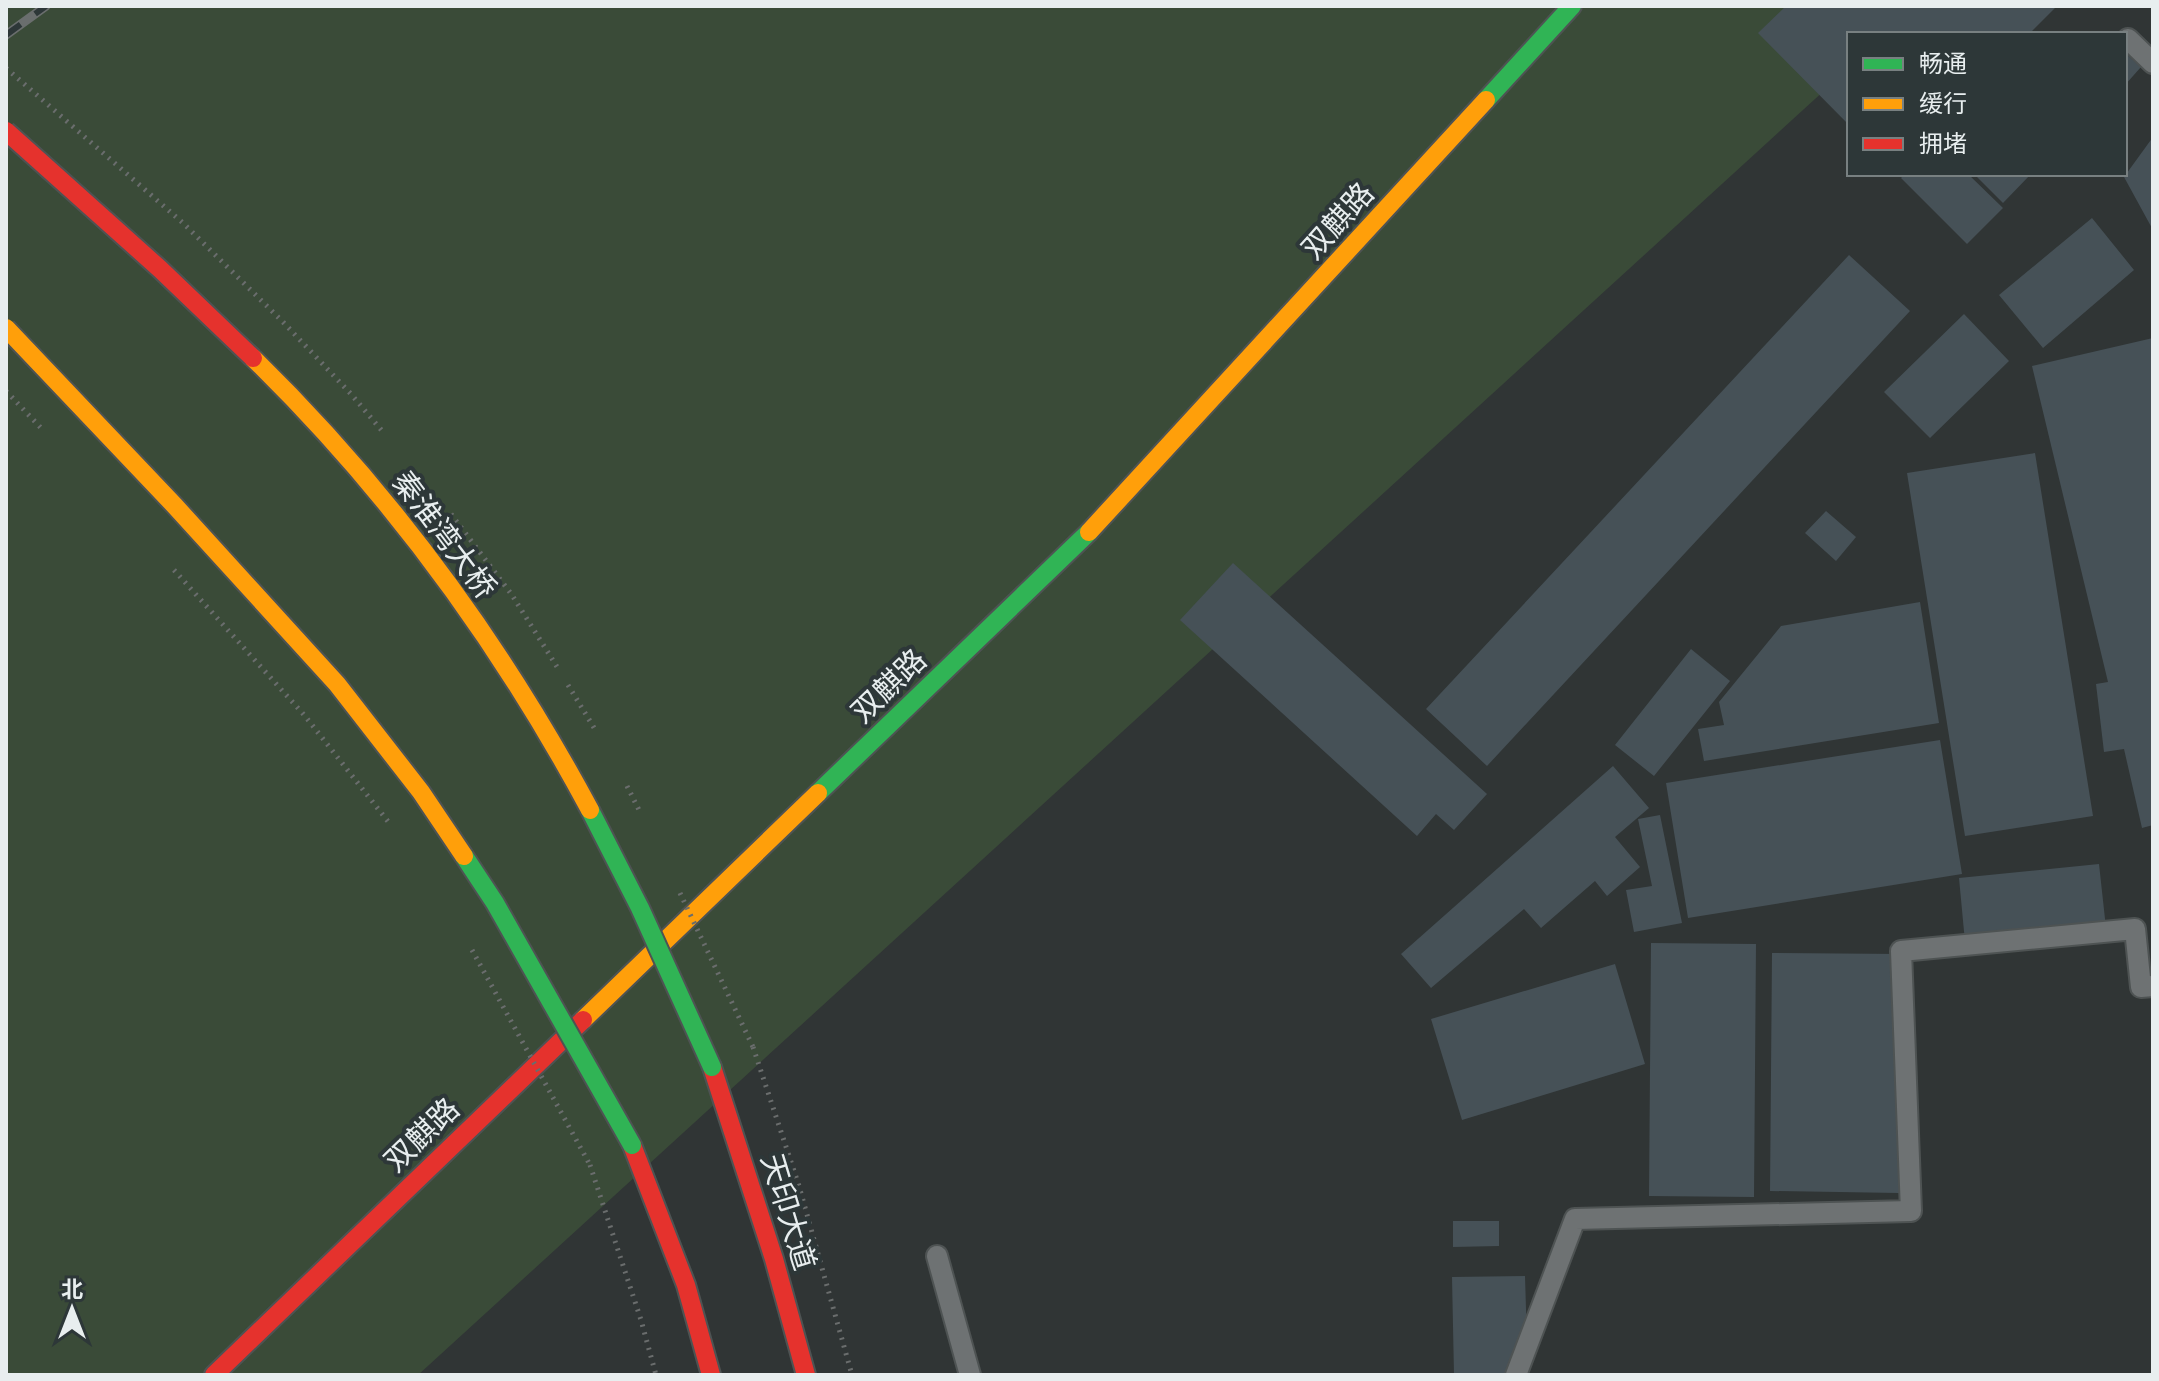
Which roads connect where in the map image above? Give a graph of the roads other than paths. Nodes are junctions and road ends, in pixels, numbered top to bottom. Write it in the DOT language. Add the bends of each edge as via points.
graph roads {
  1 [pos="1572,6"];
  2 [pos="2128,39"];
  3 [pos="2153,63"];
  4 [pos="6,131"];
  5 [pos="6,328"];
  6 [pos="2153,986"];
  7 [pos="712,1067"];
  8 [pos="937,1256"];
  9 [pos="214,1375"];
  10 [pos="711,1375"];
  11 [pos="806,1375"];
  12 [pos="970,1375"];
  13 [pos="1516,1375"];
  1 -- 9 [label="main road, 双麒路" via="1096,526"];
  2 -- 3 [label="lane"];
  4 -- 7 [label="main road, 秦淮湾大桥, bridge" via="249,352 400,518 553,743 600,828"];
  5 -- 10 [label="main road, bridge" via="337,684 421,792 495,903 632,1145 686,1285"];
  6 -- 13 [label="lane" via="2141,987 2135,929 1901,951 1911,1211 1575,1219"];
  7 -- 11 [label="main road, 天印大道"];
  8 -- 12 [label="lane"];
}
